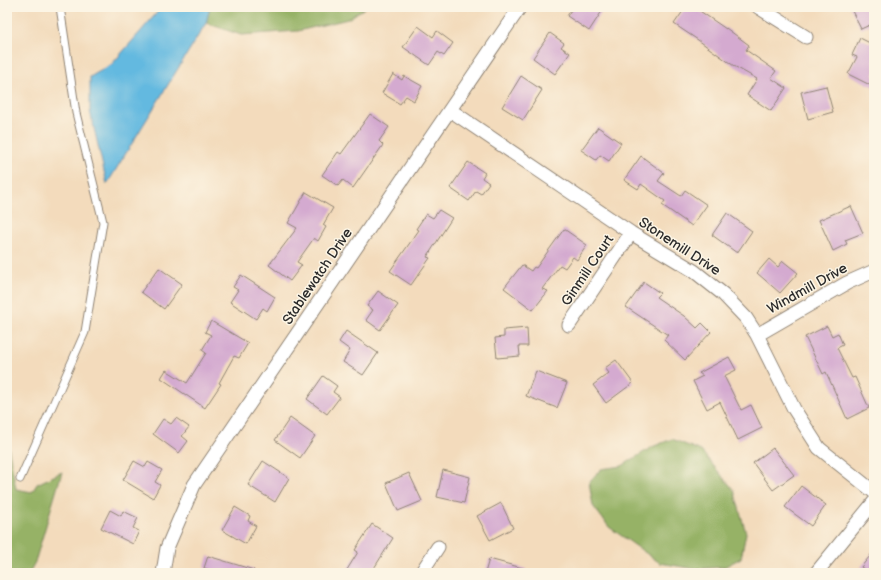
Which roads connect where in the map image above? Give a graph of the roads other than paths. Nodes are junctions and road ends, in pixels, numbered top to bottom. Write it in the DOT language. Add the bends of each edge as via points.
graph roads {
  1 [pos="60,7"];
  2 [pos="520,7"];
  3 [pos="758,7"];
  4 [pos="806,37"];
  5 [pos="450,110"];
  6 [pos="631,234"];
  7 [pos="874,271"];
  8 [pos="570,325"];
  9 [pos="757,335"];
  10 [pos="20,479"];
  11 [pos="874,492"];
  12 [pos="874,502"];
  13 [pos="438,547"];
  14 [pos="163,573"];
  15 [pos="422,573"];
  16 [pos="816,573"];
  1 -- 10 [label="lane" via="76,113 103,222 85,332"];
  2 -- 5 [label="street, Stablewatch Drive"];
  3 -- 4 [label="street"];
  5 -- 6 [label="street, Stonemill Drive"];
  5 -- 14 [label="street, Stablewatch Drive" via="194,485 167,548"];
  6 -- 8 [label="street, Ginmill Court"];
  6 -- 9 [label="street, Stonemill Drive" via="694,271 723,294 746,318"];
  7 -- 9 [label="street, Windmill Drive" via="847,283"];
  9 -- 11 [label="street, Stonemill Drive" via="794,409 819,448"];
  12 -- 16 [label="street"];
  13 -- 15 [label="street"];
}
